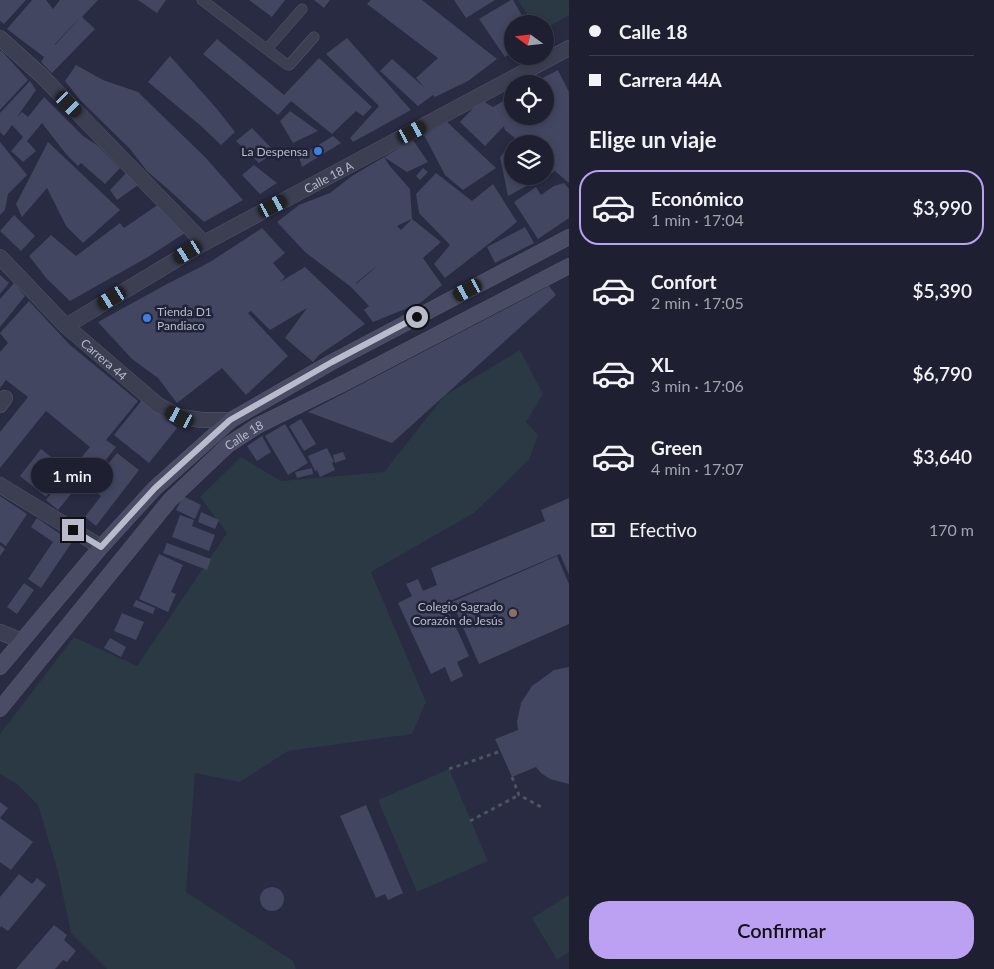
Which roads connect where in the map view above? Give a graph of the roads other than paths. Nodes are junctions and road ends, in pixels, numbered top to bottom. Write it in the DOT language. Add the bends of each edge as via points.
graph roads {
  1 [pos="202,0"];
  2 [pos="302,9"];
  3 [pos="314,37"];
  4 [pos="0,38"];
  5 [pos="569,48"];
  6 [pos="267,50"];
  7 [pos="569,237"];
  8 [pos="204,243"];
  9 [pos="0,258"];
  10 [pos="569,266"];
  11 [pos="66,326"];
  12 [pos="230,420"];
  13 [pos="0,485"];
  14 [pos="101,547"];
  15 [pos="0,632"];
  16 [pos="22,641"];
  17 [pos="0,667"];
  18 [pos="0,710"];
  1 -- 6 [label="lane"];
  2 -- 6 [label="lane"];
  3 -- 6 [label="lane" via="289,65"];
  4 -- 8 [label="street" via="42,76"];
  5 -- 8 [label="street, Calle 18 A"];
  7 -- 12 [label="main road, Calle 18" via="332,362"];
  8 -- 11 [label="street, Calle 18 A"];
  9 -- 11 [label="street, Carrera 44"];
  10 -- 18 [label="main road, Calle 18" via="257,426 228,445 170,500"];
  11 -- 12 [label="street, Carrera 44" via="158,405 180,417"];
  12 -- 14 [label="main road, Calle 18" via="155,488"];
  13 -- 14 [label="street"];
  14 -- 16 [label="main road, Calle 18"];
  15 -- 16 [label="street"];
  16 -- 17 [label="main road, Calle 18"];
}
